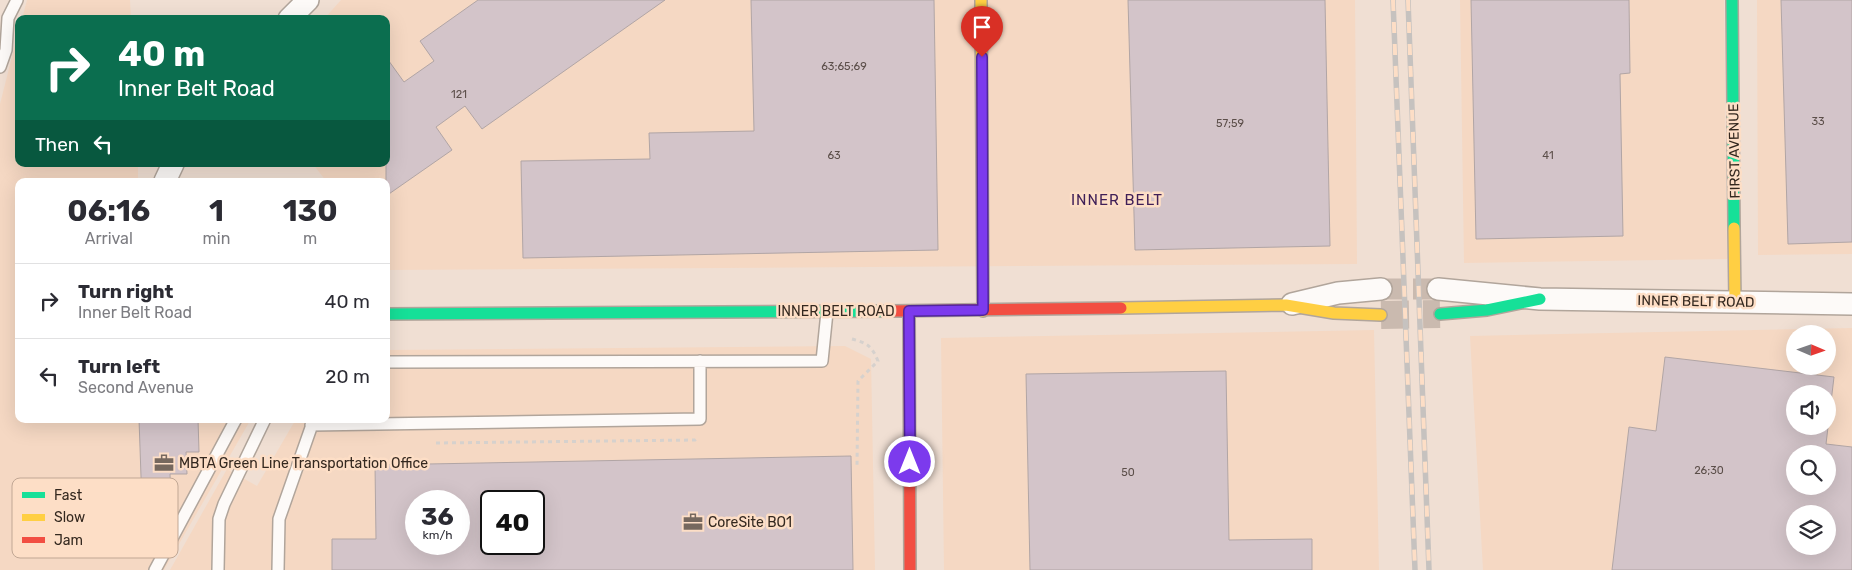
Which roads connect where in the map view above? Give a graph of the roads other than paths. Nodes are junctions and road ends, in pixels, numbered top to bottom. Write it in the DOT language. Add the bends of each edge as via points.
graph roads {
  1 [pos="17,0"];
  2 [pos="308,0"];
  3 [pos="981,0"];
  4 [pos="1732,0"];
  5 [pos="292,15"];
  6 [pos="0,67"];
  7 [pos="1380,289"];
  8 [pos="1438,289"];
  9 [pos="1540,299"];
  10 [pos="1735,302"];
  11 [pos="1852,304"];
  12 [pos="1286,305"];
  13 [pos="983,310"];
  14 [pos="909,311"];
  15 [pos="827,312"];
  16 [pos="390,314"];
  17 [pos="1440,314"];
  18 [pos="1381,315"];
  19 [pos="700,361"];
  20 [pos="390,362"];
  21 [pos="390,422"];
  22 [pos="234,423"];
  23 [pos="263,423"];
  24 [pos="313,423"];
  25 [pos="178,527"];
  26 [pos="161,558"];
  27 [pos="155,570"];
  28 [pos="218,570"];
  29 [pos="278,570"];
  30 [pos="910,570"];
  1 -- 6 [label="lane" via="8,18 6,50"];
  2 -- 5 [label="street"];
  3 -- 13 [label="street"];
  4 -- 10 [label="street, FIRST AVENUE"];
  7 -- 12 [label="street, INNER BELT ROAD" via="1338,293"];
  8 -- 9 [label="street, INNER BELT ROAD"];
  9 -- 10 [label="street, INNER BELT ROAD"];
  9 -- 17 [label="street, INNER BELT ROAD" via="1487,310"];
  10 -- 11 [label="street, INNER BELT ROAD"];
  12 -- 13 [label="street, INNER BELT ROAD"];
  12 -- 18 [label="street, INNER BELT ROAD" via="1317,312"];
  13 -- 14 [label="street, INNER BELT ROAD"];
  14 -- 15 [label="street, INNER BELT ROAD"];
  14 -- 30 [label="street"];
  15 -- 16 [label="street, INNER BELT ROAD"];
  15 -- 19 [label="lane" via="822,361"];
  19 -- 20 [label="lane"];
  19 -- 21 [label="lane" via="700,420"];
  22 -- 25 [label="lane"];
  23 -- 28 [label="lane" via="219,519"];
  24 -- 29 [label="lane" via="279,519"];
  26 -- 27 [label="lane"];
}
